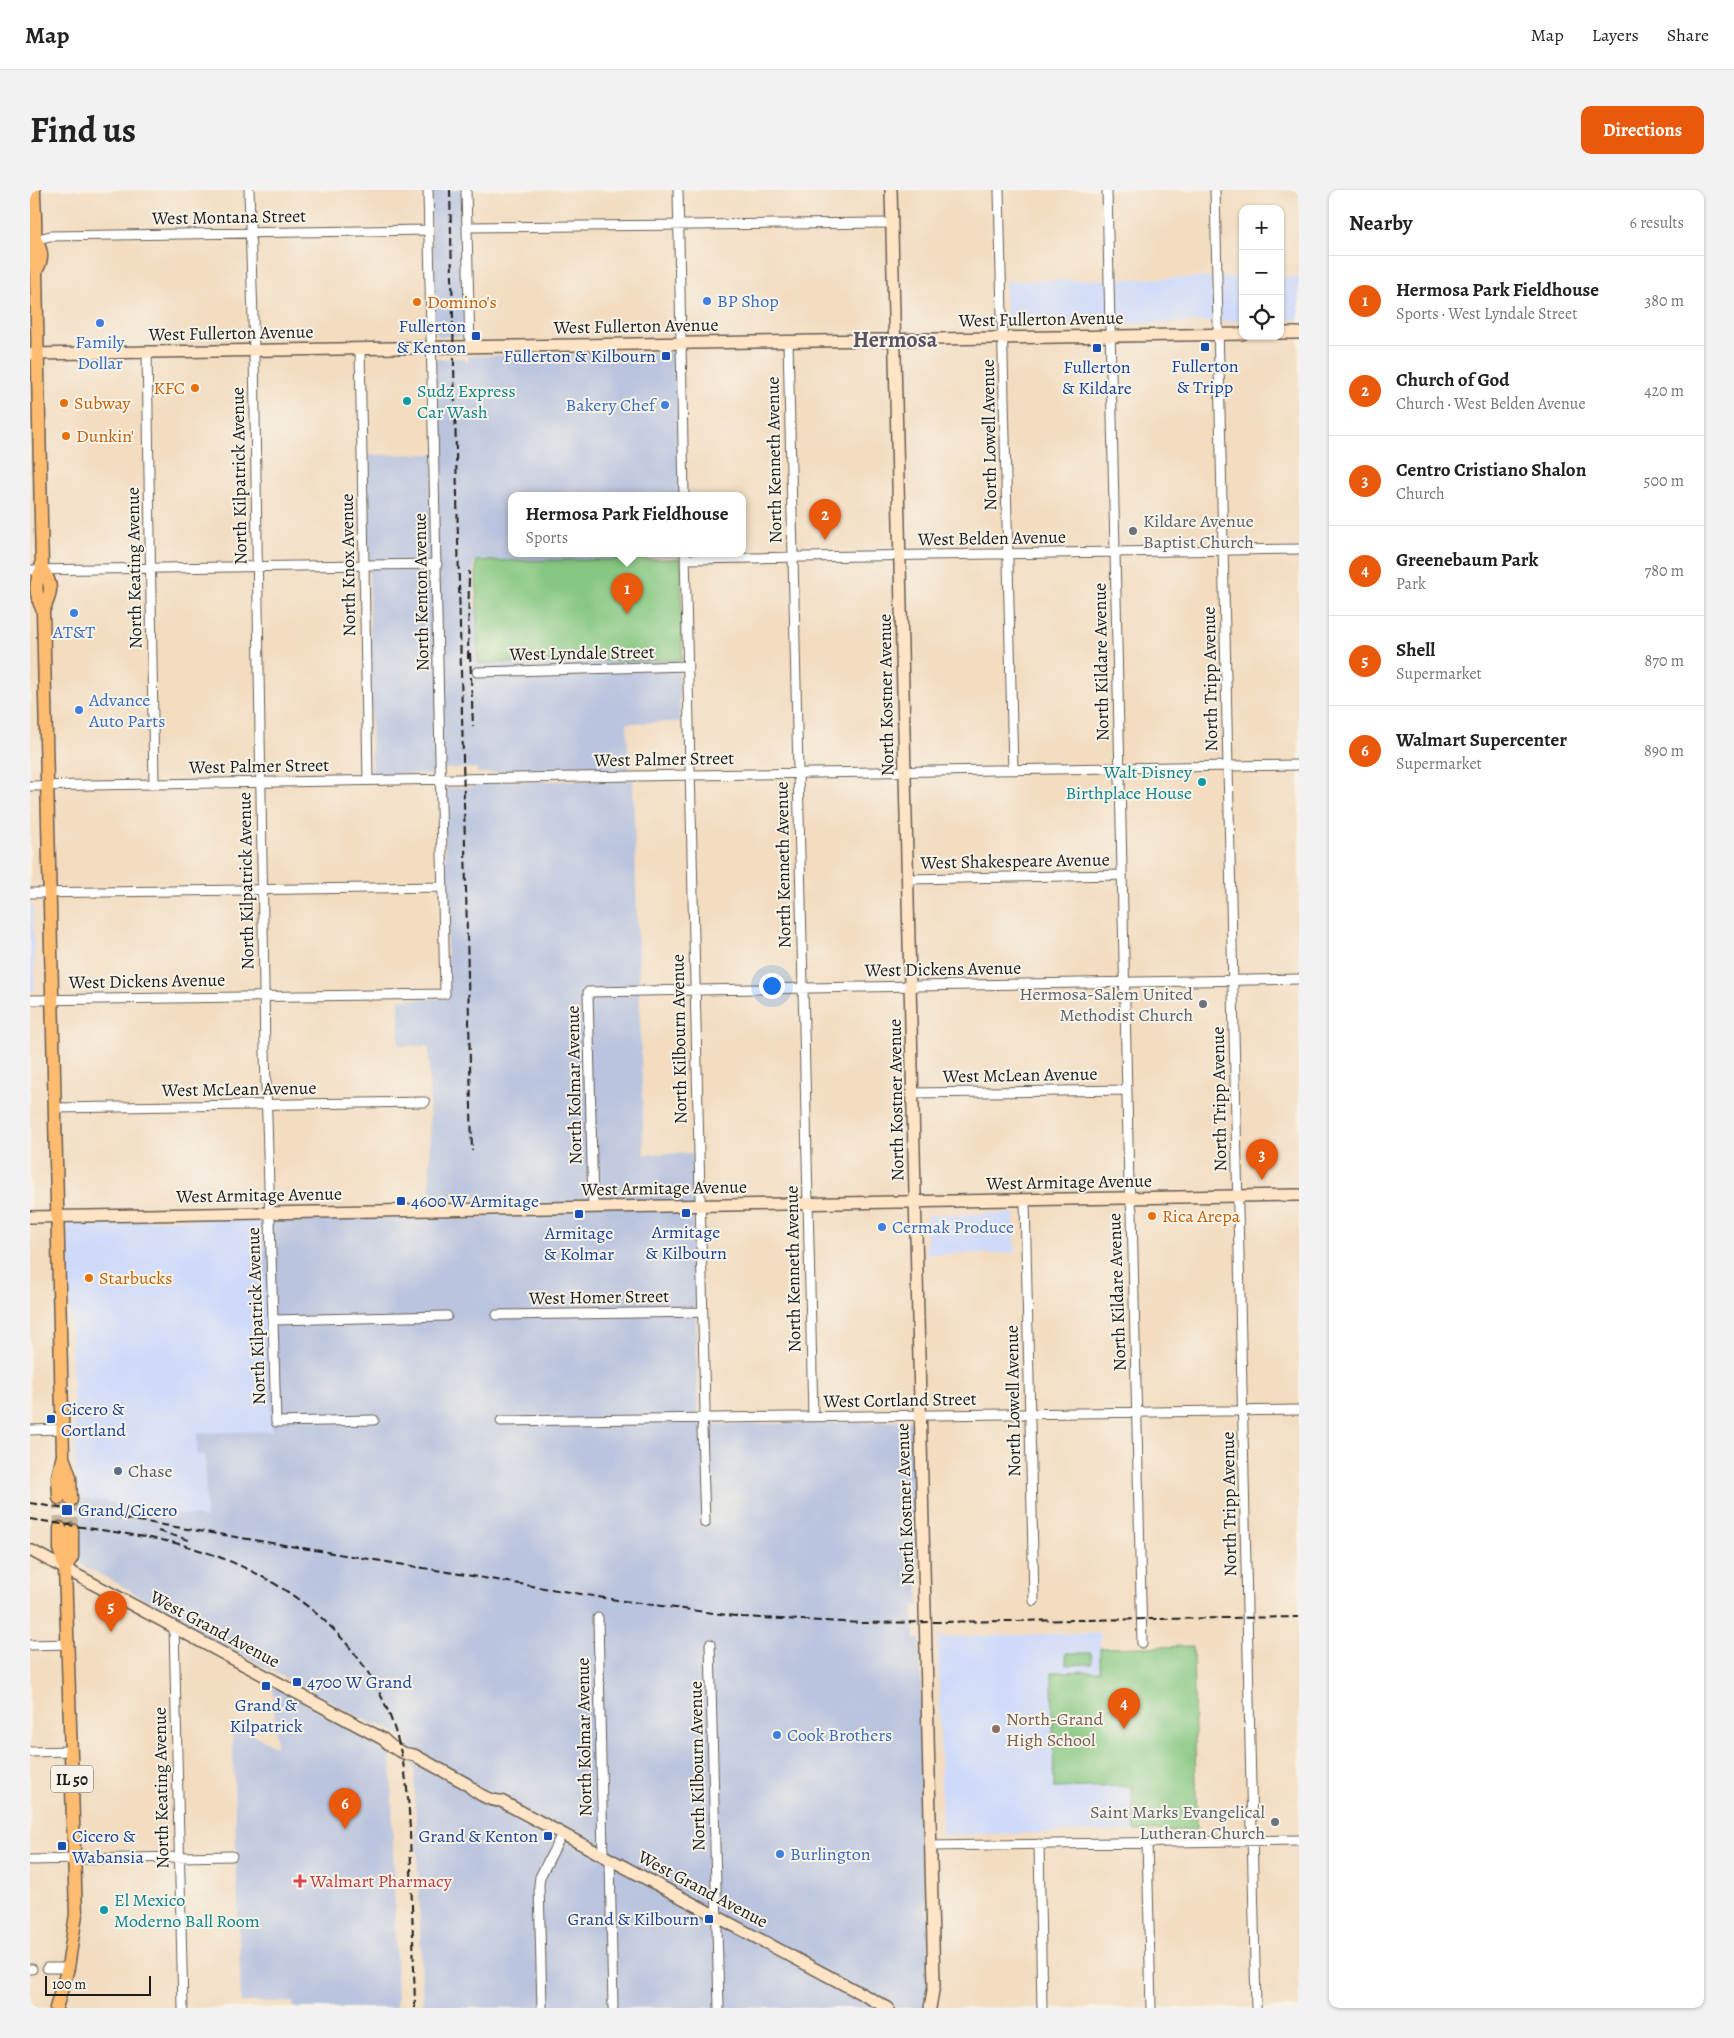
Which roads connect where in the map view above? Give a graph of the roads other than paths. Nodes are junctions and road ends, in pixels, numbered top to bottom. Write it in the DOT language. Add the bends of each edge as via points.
graph roads {
  1 [pos="34,190"];
  2 [pos="249,190"];
  3 [pos="428,190"];
  4 [pos="466,190"];
  5 [pos="678,190"];
  6 [pos="891,190"];
  7 [pos="999,190"];
  8 [pos="1107,190"];
  9 [pos="1215,190"];
  10 [pos="892,223"];
  11 [pos="679,225"];
  12 [pos="467,227"];
  13 [pos="429,230"];
  14 [pos="250,233"];
  15 [pos="32,240"];
  16 [pos="1284,333"];
  17 [pos="1299,333"];
  18 [pos="1218,334"];
  19 [pos="1239,334"];
  20 [pos="1110,336"];
  21 [pos="1002,338"];
  22 [pos="894,339"];
  23 [pos="788,341"];
  24 [pos="681,343"];
  25 [pos="431,347"];
  26 [pos="470,347"];
  27 [pos="360,349"];
  28 [pos="254,351"];
  29 [pos="147,352"];
  30 [pos="34,354"];
  31 [pos="35,463"];
  32 [pos="684,492"];
  33 [pos="1299,549"];
  34 [pos="1223,550"];
  35 [pos="1115,552"];
  36 [pos="1008,554"];
  37 [pos="900,555"];
  38 [pos="685,557"];
  39 [pos="746,557"];
  40 [pos="793,557"];
  41 [pos="437,564"];
  42 [pos="364,565"];
  43 [pos="257,566"];
  44 [pos="151,568"];
  45 [pos="36,570"];
  46 [pos="688,666"];
  47 [pos="477,672"];
  48 [pos="1299,765"];
  49 [pos="1228,766"];
  50 [pos="1120,768"];
  51 [pos="1013,770"];
  52 [pos="905,772"];
  53 [pos="797,773"];
  54 [pos="690,775"];
  55 [pos="441,779"];
  56 [pos="368,780"];
  57 [pos="260,782"];
  58 [pos="154,784"];
  59 [pos="30,786"];
  60 [pos="47,786"];
  61 [pos="1122,875"];
  62 [pos="908,879"];
  63 [pos="443,887"];
  64 [pos="262,890"];
  65 [pos="50,892"];
  66 [pos="30,893"];
  67 [pos="1233,980"];
  68 [pos="1299,980"];
  69 [pos="1124,982"];
  70 [pos="910,986"];
  71 [pos="803,988"];
  72 [pos="694,990"];
  73 [pos="588,992"];
  74 [pos="445,994"];
  75 [pos="264,996"];
  76 [pos="30,1000"];
  77 [pos="52,1000"];
  78 [pos="1127,1090"];
  79 [pos="913,1093"];
  80 [pos="425,1102"];
  81 [pos="266,1105"];
  82 [pos="55,1108"];
  83 [pos="1299,1195"];
  84 [pos="1238,1196"];
  85 [pos="1130,1198"];
  86 [pos="1025,1200"];
  87 [pos="916,1202"];
  88 [pos="808,1203"];
  89 [pos="699,1205"];
  90 [pos="593,1207"];
  91 [pos="269,1212"];
  92 [pos="57,1216"];
  93 [pos="30,1217"];
  94 [pos="702,1312"];
  95 [pos="497,1315"];
  96 [pos="447,1316"];
  97 [pos="273,1320"];
  98 [pos="1299,1410"];
  99 [pos="1243,1411"];
  100 [pos="1136,1413"];
  101 [pos="1029,1414"];
  102 [pos="920,1416"];
  103 [pos="813,1417"];
  104 [pos="704,1418"];
  105 [pos="374,1420"];
  106 [pos="501,1421"];
  107 [pos="62,1429"];
  108 [pos="30,1430"];
  109 [pos="65,1499"];
  110 [pos="705,1523"];
  111 [pos="66,1528"];
  112 [pos="30,1550"];
  113 [pos="65,1568"];
  114 [pos="1034,1601"];
  115 [pos="598,1618"];
  116 [pos="174,1628"];
  117 [pos="1142,1643"];
  118 [pos="68,1644"];
  119 [pos="710,1644"];
  120 [pos="30,1645"];
  121 [pos="71,1751"];
  122 [pos="30,1752"];
  123 [pos="562,1834"];
  124 [pos="1252,1840"];
  125 [pos="1299,1840"];
  126 [pos="1147,1842"];
  127 [pos="1040,1844"];
  128 [pos="930,1846"];
  129 [pos="232,1856"];
  130 [pos="179,1857"];
  131 [pos="606,1857"];
  132 [pos="74,1859"];
  133 [pos="30,1860"];
  134 [pos="717,1916"];
  135 [pos="47,1968"];
  136 [pos="68,1968"];
  137 [pos="56,2008"];
  138 [pos="183,2008"];
  139 [pos="542,2008"];
  140 [pos="613,2008"];
  141 [pos="719,2008"];
  142 [pos="888,2008"];
  143 [pos="930,2008"];
  144 [pos="1042,2008"];
  145 [pos="1151,2008"];
  146 [pos="1256,2008"];
  1 -- 15 [label="main road"];
  2 -- 14 [label="street, North Kilpatrick Avenue"];
  3 -- 13 [label="street, North Kenton Avenue"];
  4 -- 12 [label="street"];
  5 -- 11 [label="street"];
  6 -- 10 [label="main road, North Kostner Avenue"];
  7 -- 21 [label="street, North Lowell Avenue"];
  8 -- 20 [label="street, North Kildare Avenue"];
  9 -- 18 [label="street, North Tripp Avenue"];
  10 -- 11 [label="street"];
  10 -- 22 [label="main road, North Kostner Avenue"];
  11 -- 12 [label="street"];
  11 -- 24 [label="street"];
  12 -- 26 [label="street"];
  13 -- 14 [label="street, West Montana Street"];
  13 -- 25 [label="street, North Kenton Avenue"];
  14 -- 15 [label="street, West Montana Street" via="50,236"];
  14 -- 28 [label="street, North Kilpatrick Avenue"];
  15 -- 30 [label="main road" via="41,248 42,262 36,271"];
  16 -- 17 [label="main road"];
  18 -- 19 [label="main road, West Fullerton Avenue"];
  18 -- 20 [label="main road, West Fullerton Avenue"];
  18 -- 34 [label="street, North Tripp Avenue"];
  20 -- 21 [label="main road, West Fullerton Avenue"];
  20 -- 35 [label="street, North Kildare Avenue"];
  21 -- 22 [label="main road, West Fullerton Avenue"];
  21 -- 36 [label="street, North Lowell Avenue"];
  22 -- 23 [label="main road, West Fullerton Avenue"];
  22 -- 37 [label="main road, North Kostner Avenue"];
  23 -- 24 [label="main road, West Fullerton Avenue"];
  23 -- 40 [label="street, North Kenneth Avenue"];
  24 -- 26 [label="main road, West Fullerton Avenue"];
  24 -- 32 [label="street"];
  25 -- 26 [label="main road, West Fullerton Avenue"];
  25 -- 27 [label="main road, West Fullerton Avenue"];
  25 -- 41 [label="street, North Kenton Avenue"];
  27 -- 28 [label="main road, West Fullerton Avenue"];
  27 -- 42 [label="street, North Knox Avenue"];
  28 -- 29 [label="main road, West Fullerton Avenue"];
  28 -- 43 [label="street, North Kilpatrick Avenue"];
  29 -- 30 [label="main road, West Fullerton Avenue"];
  29 -- 44 [label="street, North Keating Avenue"];
  30 -- 31 [label="main road"];
  31 -- 45 [label="main road"];
  33 -- 34 [label="street, West Belden Avenue"];
  34 -- 35 [label="street, West Belden Avenue"];
  34 -- 49 [label="street, North Tripp Avenue"];
  35 -- 36 [label="street, West Belden Avenue"];
  35 -- 50 [label="street, North Kildare Avenue"];
  36 -- 37 [label="street, West Belden Avenue"];
  36 -- 51 [label="street, North Lowell Avenue"];
  37 -- 40 [label="street, West Belden Avenue"];
  37 -- 52 [label="main road, North Kostner Avenue"];
  38 -- 46 [label="street, North Kilbourn Avenue"];
  39 -- 40 [label="street, West Belden Avenue"];
  40 -- 53 [label="street, North Kenneth Avenue"];
  41 -- 42 [label="street"];
  41 -- 55 [label="street, North Kenton Avenue"];
  42 -- 43 [label="street"];
  42 -- 56 [label="street, North Knox Avenue"];
  43 -- 44 [label="street"];
  43 -- 57 [label="street, North Kilpatrick Avenue"];
  44 -- 45 [label="street"];
  44 -- 58 [label="street, North Keating Avenue"];
  45 -- 60 [label="main road" via="50,579 49,597 43,611"];
  46 -- 47 [label="street, West Lyndale Street"];
  46 -- 54 [label="street, North Kilbourn Avenue"];
  48 -- 49 [label="street, West Palmer Street"];
  49 -- 50 [label="street, West Palmer Street"];
  49 -- 67 [label="street, North Tripp Avenue"];
  50 -- 51 [label="street, West Palmer Street"];
  50 -- 61 [label="street, North Kildare Avenue"];
  51 -- 52 [label="street, West Palmer Street"];
  52 -- 53 [label="street, West Palmer Street"];
  52 -- 62 [label="main road, North Kostner Avenue"];
  53 -- 54 [label="street, West Palmer Street"];
  53 -- 71 [label="street, North Kenneth Avenue"];
  54 -- 55 [label="street, West Palmer Street"];
  54 -- 72 [label="street, North Kilbourn Avenue"];
  55 -- 56 [label="street, West Palmer Street"];
  55 -- 63 [label="street, North Kenton Avenue"];
  56 -- 57 [label="street, West Palmer Street"];
  57 -- 58 [label="street, West Palmer Street"];
  57 -- 64 [label="street, North Kilpatrick Avenue"];
  58 -- 60 [label="street, West Palmer Street"];
  59 -- 60 [label="street, West Palmer Street"];
  60 -- 65 [label="main road"];
  61 -- 62 [label="street, West Shakespeare Avenue"];
  61 -- 69 [label="street, North Kildare Avenue"];
  62 -- 70 [label="main road, North Kostner Avenue"];
  63 -- 64 [label="street"];
  63 -- 74 [label="street, North Kenton Avenue"];
  64 -- 65 [label="street"];
  64 -- 75 [label="street, North Kilpatrick Avenue"];
  65 -- 66 [label="street"];
  65 -- 77 [label="main road"];
  67 -- 68 [label="street, West Dickens Avenue"];
  67 -- 69 [label="street, West Dickens Avenue"];
  67 -- 84 [label="street, North Tripp Avenue"];
  69 -- 70 [label="street, West Dickens Avenue"];
  69 -- 78 [label="street, North Kildare Avenue"];
  70 -- 71 [label="street, West Dickens Avenue"];
  70 -- 79 [label="main road, North Kostner Avenue"];
  71 -- 72 [label="street, West Dickens Avenue"];
  71 -- 88 [label="street, North Kenneth Avenue"];
  72 -- 73 [label="street, West Dickens Avenue"];
  72 -- 89 [label="street, North Kilbourn Avenue"];
  73 -- 90 [label="street, North Kolmar Avenue"];
  74 -- 75 [label="street, West Dickens Avenue"];
  75 -- 77 [label="street, West Dickens Avenue"];
  75 -- 81 [label="street, North Kilpatrick Avenue"];
  76 -- 77 [label="street, West Dickens Avenue"];
  77 -- 82 [label="main road"];
  78 -- 79 [label="street, West McLean Avenue"];
  78 -- 85 [label="street, North Kildare Avenue"];
  79 -- 87 [label="main road, North Kostner Avenue"];
  80 -- 81 [label="street, West McLean Avenue"];
  81 -- 82 [label="street, West McLean Avenue"];
  81 -- 91 [label="street, North Kilpatrick Avenue"];
  82 -- 92 [label="main road"];
  83 -- 84 [label="main road, West Armitage Avenue"];
  84 -- 85 [label="main road, West Armitage Avenue"];
  84 -- 99 [label="street, North Tripp Avenue"];
  85 -- 86 [label="main road, West Armitage Avenue"];
  85 -- 100 [label="street, North Kildare Avenue"];
  86 -- 87 [label="main road, West Armitage Avenue"];
  86 -- 101 [label="street, North Lowell Avenue"];
  87 -- 88 [label="main road, West Armitage Avenue"];
  87 -- 102 [label="main road, North Kostner Avenue"];
  88 -- 89 [label="main road, West Armitage Avenue"];
  88 -- 103 [label="street, North Kenneth Avenue"];
  89 -- 90 [label="main road, West Armitage Avenue"];
  89 -- 94 [label="street, North Kilbourn Avenue"];
  90 -- 91 [label="main road, West Armitage Avenue"];
  91 -- 92 [label="main road, West Armitage Avenue"];
  91 -- 97 [label="street, North Kilpatrick Avenue"];
  92 -- 93 [label="main road, West Armitage Avenue"];
  92 -- 107 [label="main road"];
  94 -- 95 [label="street, West Homer Street"];
  94 -- 104 [label="street, North Kilbourn Avenue"];
  96 -- 97 [label="street"];
  97 -- 105 [label="street, North Kilpatrick Avenue" via="276,1422"];
  98 -- 99 [label="street, West Cortland Street"];
  99 -- 100 [label="street, West Cortland Street"];
  99 -- 124 [label="street, North Tripp Avenue"];
  100 -- 101 [label="street, West Cortland Street"];
  100 -- 117 [label="street, North Kildare Avenue"];
  101 -- 102 [label="street, West Cortland Street"];
  101 -- 114 [label="street, North Lowell Avenue"];
  102 -- 103 [label="street, West Cortland Street"];
  102 -- 128 [label="main road, North Kostner Avenue"];
  103 -- 104 [label="street, West Cortland Street"];
  104 -- 106 [label="street, West Cortland Street"];
  104 -- 110 [label="street, North Kilbourn Avenue"];
  107 -- 108 [label="street"];
  107 -- 109 [label="main road" via="63,1455 70,1477"];
  111 -- 113 [label="main road, IL 50" via="72,1557"];
  112 -- 113 [label="main road, West Grand Avenue"];
  113 -- 116 [label="main road, West Grand Avenue"];
  113 -- 118 [label="main road, IL 50"];
  115 -- 131 [label="street, North Kolmar Avenue"];
  116 -- 123 [label="main road, West Grand Avenue" via="383,1739 392,1738 410,1748 414,1755 467,1784 474,1783 497,1795 501,1801"];
  116 -- 130 [label="street, North Keating Avenue"];
  118 -- 120 [label="street"];
  118 -- 121 [label="main road, IL 50"];
  119 -- 134 [label="street, North Kilbourn Avenue"];
  121 -- 122 [label="street"];
  121 -- 132 [label="main road, IL 50"];
  123 -- 131 [label="main road, West Grand Avenue"];
  123 -- 139 [label="street" via="539,1885"];
  124 -- 125 [label="street"];
  124 -- 126 [label="street"];
  124 -- 146 [label="street, North Tripp Avenue"];
  126 -- 127 [label="street"];
  126 -- 145 [label="street"];
  127 -- 128 [label="street"];
  127 -- 144 [label="street"];
  128 -- 143 [label="main road, North Kostner Avenue" via="934,1985"];
  129 -- 130 [label="street"];
  130 -- 132 [label="street"];
  130 -- 138 [label="street, North Keating Avenue"];
  131 -- 134 [label="main road, West Grand Avenue"];
  131 -- 140 [label="street, North Kolmar Avenue"];
  132 -- 133 [label="street"];
  132 -- 136 [label="main road, IL 50" via="76,1914"];
  134 -- 141 [label="street, North Kilbourn Avenue"];
  134 -- 142 [label="main road, West Grand Avenue"];
  135 -- 136 [label="street"];
  136 -- 137 [label="main road, IL 50"];
}
